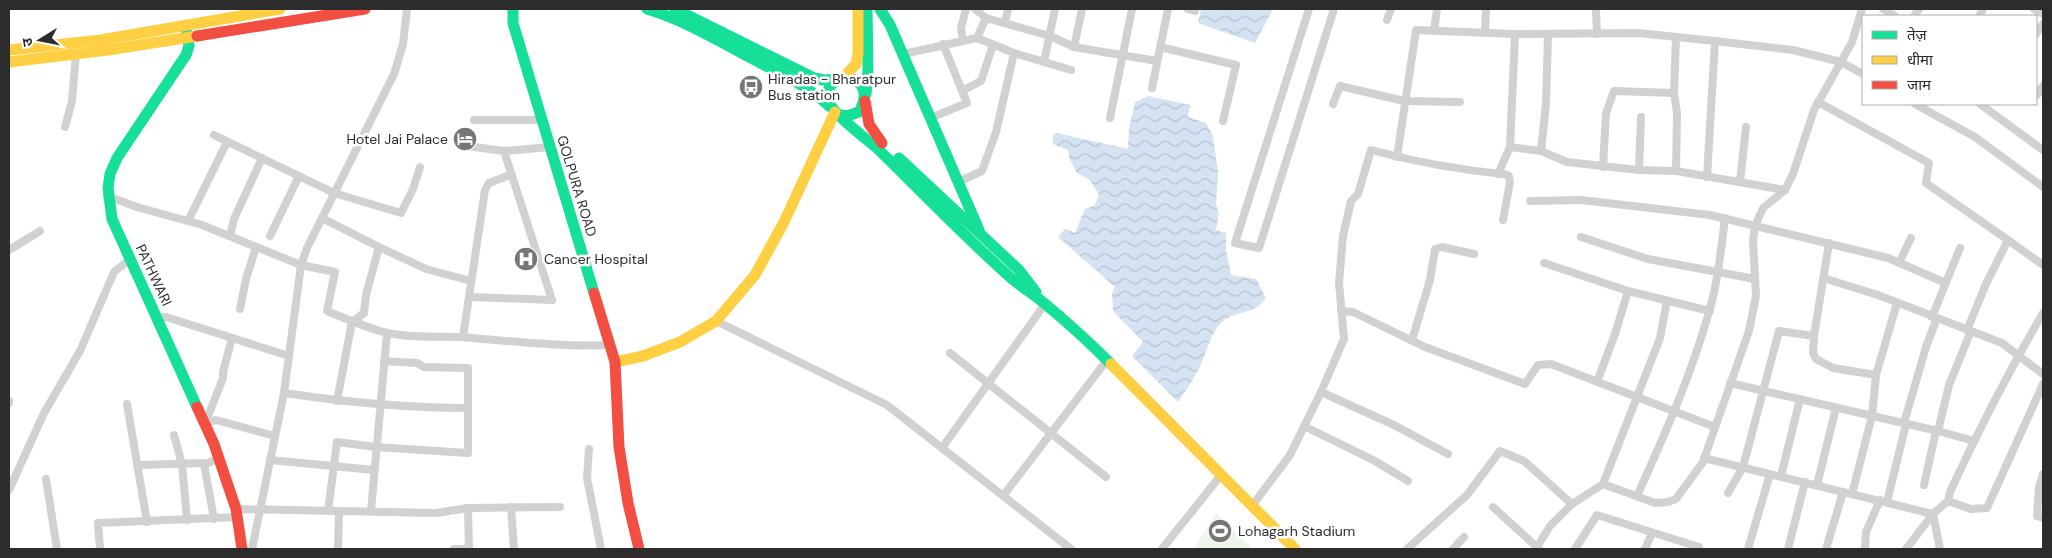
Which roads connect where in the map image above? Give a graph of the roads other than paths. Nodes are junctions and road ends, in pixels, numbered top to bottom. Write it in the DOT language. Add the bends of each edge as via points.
graph roads {
  1 [pos="280,9"];
  2 [pos="365,9"];
  3 [pos="407,9"];
  4 [pos="513,9"];
  5 [pos="647,9"];
  6 [pos="675,9"];
  7 [pos="858,9"];
  8 [pos="867,9"];
  9 [pos="880,9"];
  10 [pos="966,9"];
  11 [pos="975,9"];
  12 [pos="1008,9"];
  13 [pos="1055,9"];
  14 [pos="1082,9"];
  15 [pos="1132,9"];
  16 [pos="1168,9"];
  17 [pos="1309,9"];
  18 [pos="1334,9"];
  19 [pos="1391,9"];
  20 [pos="1437,9"];
  21 [pos="1486,9"];
  22 [pos="1596,9"];
  23 [pos="1862,9"];
  24 [pos="2034,9"];
  25 [pos="2043,14"];
  26 [pos="986,18"];
  27 [pos="1387,20"];
  28 [pos="1005,24"];
  29 [pos="185,25"];
  30 [pos="1434,31"];
  31 [pos="1484,33"];
  32 [pos="1515,34"];
  33 [pos="1548,34"];
  34 [pos="1597,34"];
  35 [pos="187,36"];
  36 [pos="1050,36"];
  37 [pos="1676,37"];
  38 [pos="977,38"];
  39 [pos="963,41"];
  40 [pos="1715,41"];
  41 [pos="943,44"];
  42 [pos="993,45"];
  43 [pos="1074,47"];
  44 [pos="1160,47"];
  45 [pos="9,50"];
  46 [pos="1014,53"];
  47 [pos="76,54"];
  48 [pos="903,54"];
  49 [pos="1122,55"];
  50 [pos="1157,61"];
  51 [pos="9,62"];
  52 [pos="1044,62"];
  53 [pos="1841,62"];
  54 [pos="1071,70"];
  55 [pos="1862,73"];
  56 [pos="841,78"];
  57 [pos="2043,86"];
  58 [pos="1152,88"];
  59 [pos="962,91"];
  60 [pos="1674,93"];
  61 [pos="2039,96"];
  62 [pos="865,98"];
  63 [pos="1404,102"];
  64 [pos="1460,102"];
  65 [pos="1818,102"];
  66 [pos="1333,104"];
  67 [pos="1917,105"];
  68 [pos="1982,105"];
  69 [pos="836,112"];
  70 [pos="1641,117"];
  71 [pos="930,118"];
  72 [pos="1110,118"];
  73 [pos="474,120"];
  74 [pos="542,120"];
  75 [pos="1223,121"];
  76 [pos="65,127"];
  77 [pos="1746,127"];
  78 [pos="214,135"];
  79 [pos="227,142"];
  80 [pos="467,146"];
  81 [pos="550,147"];
  82 [pos="1510,148"];
  83 [pos="2043,150"];
  84 [pos="504,151"];
  85 [pos="1542,151"];
  86 [pos="1397,157"];
  87 [pos="262,158"];
  88 [pos="420,166"];
  89 [pos="1603,167"];
  90 [pos="1639,170"];
  91 [pos="1676,171"];
  92 [pos="1498,174"];
  93 [pos="510,175"];
  94 [pos="299,176"];
  95 [pos="1707,177"];
  96 [pos="958,182"];
  97 [pos="1740,182"];
  98 [pos="2043,187"];
  99 [pos="1784,190"];
  100 [pos="334,193"];
  101 [pos="107,196"];
  102 [pos="1530,201"];
  103 [pos="322,218"];
  104 [pos="1725,218"];
  105 [pos="1503,220"];
  106 [pos="188,221"];
  107 [pos="1755,226"];
  108 [pos="40,231"];
  109 [pos="980,234"];
  110 [pos="230,236"];
  111 [pos="270,236"];
  112 [pos="1581,237"];
  113 [pos="1911,238"];
  114 [pos="2008,240"];
  115 [pos="1829,243"];
  116 [pos="256,247"];
  117 [pos="379,247"];
  118 [pos="1960,248"];
  119 [pos="9,250"];
  120 [pos="1474,254"];
  121 [pos="130,258"];
  122 [pos="1544,263"];
  123 [pos="1898,263"];
  124 [pos="301,265"];
  125 [pos="2043,265"];
  126 [pos="1718,273"];
  127 [pos="1823,278"];
  128 [pos="1755,279"];
  129 [pos="471,281"];
  130 [pos="1946,282"];
  131 [pos="1628,291"];
  132 [pos="471,297"];
  133 [pos="1667,301"];
  134 [pos="1898,303"];
  135 [pos="1045,304"];
  136 [pos="240,309"];
  137 [pos="1710,311"];
  138 [pos="1341,312"];
  139 [pos="2043,313"];
  140 [pos="1934,317"];
  141 [pos="157,318"];
  142 [pos="716,321"];
  143 [pos="352,322"];
  144 [pos="1969,331"];
  145 [pos="386,333"];
  146 [pos="1814,336"];
  147 [pos="232,338"];
  148 [pos="463,338"];
  149 [pos="1412,340"];
  150 [pos="609,345"];
  151 [pos="950,353"];
  152 [pos="2018,355"];
  153 [pos="289,356"];
  154 [pos="1107,360"];
  155 [pos="384,361"];
  156 [pos="614,362"];
  157 [pos="2043,374"];
  158 [pos="1876,375"];
  159 [pos="1597,382"];
  160 [pos="1730,383"];
  161 [pos="988,384"];
  162 [pos="2043,384"];
  163 [pos="1763,391"];
  164 [pos="1320,392"];
  165 [pos="284,393"];
  166 [pos="1636,398"];
  167 [pos="1800,399"];
  168 [pos="337,401"];
  169 [pos="127,404"];
  170 [pos="380,404"];
  171 [pos="467,408"];
  172 [pos="1836,408"];
  173 [pos="1675,410"];
  174 [pos="1872,416"];
  175 [pos="205,424"];
  176 [pos="1905,424"];
  177 [pos="1304,426"];
  178 [pos="1715,426"];
  179 [pos="1937,431"];
  180 [pos="1051,433"];
  181 [pos="174,435"];
  182 [pos="275,436"];
  183 [pos="1974,441"];
  184 [pos="376,448"];
  185 [pos="942,448"];
  186 [pos="588,449"];
  187 [pos="1448,454"];
  188 [pos="219,458"];
  189 [pos="1704,458"];
  190 [pos="270,460"];
  191 [pos="182,464"];
  192 [pos="204,464"];
  193 [pos="137,465"];
  194 [pos="333,466"];
  195 [pos="1743,467"];
  196 [pos="374,470"];
  197 [pos="1770,474"];
  198 [pos="2043,474"];
  199 [pos="1221,475"];
  200 [pos="1781,476"];
  201 [pos="1106,477"];
  202 [pos="11,478"];
  203 [pos="46,480"];
  204 [pos="1408,481"];
  205 [pos="1805,482"];
  206 [pos="1603,484"];
  207 [pos="1817,485"];
  208 [pos="1924,485"];
  209 [pos="9,490"];
  210 [pos="1728,492"];
  211 [pos="1843,492"];
  212 [pos="1852,494"];
  213 [pos="1003,496"];
  214 [pos="1637,496"];
  215 [pos="1883,501"];
  216 [pos="1948,501"];
  217 [pos="1572,504"];
  218 [pos="1252,506"];
  219 [pos="511,507"];
  220 [pos="560,507"];
  221 [pos="1493,507"];
  222 [pos="468,508"];
  223 [pos="260,510"];
  224 [pos="328,511"];
  225 [pos="338,511"];
  226 [pos="371,512"];
  227 [pos="237,513"];
  228 [pos="1934,514"];
  229 [pos="214,518"];
  230 [pos="2043,518"];
  231 [pos="187,520"];
  232 [pos="147,522"];
  233 [pos="1652,533"];
  234 [pos="1464,536"];
  235 [pos="57,549"];
  236 [pos="100,549"];
  237 [pos="242,549"];
  238 [pos="252,549"];
  239 [pos="338,549"];
  240 [pos="454,549"];
  241 [pos="469,549"];
  242 [pos="514,549"];
  243 [pos="601,549"];
  244 [pos="639,549"];
  245 [pos="1072,549"];
  246 [pos="1162,549"];
  247 [pos="1296,549"];
  248 [pos="1407,549"];
  249 [pos="1453,549"];
  250 [pos="1538,549"];
  251 [pos="1575,549"];
  252 [pos="1645,549"];
  253 [pos="1699,549"];
  254 [pos="1748,549"];
  255 [pos="1788,549"];
  256 [pos="1826,549"];
  257 [pos="1865,549"];
  258 [pos="1906,549"];
  259 [pos="1940,549"];
  1 -- 29 [label="main road"];
  2 -- 35 [label="main road"];
  3 -- 100 [label="street" via="397,66"];
  4 -- 74 [label="main road, GOLPURA ROAD" via="514,23"];
  5 -- 69 [label="main road" via="698,30 813,91"];
  6 -- 56 [label="main road" via="814,78"];
  7 -- 56 [label="main road" via="858,52 853,69"];
  8 -- 62 [label="main road"];
  9 -- 48 [label="main road"];
  10 -- 39 [label="street" via="961,28"];
  11 -- 26 [label="street"];
  12 -- 28 [label="street"];
  13 -- 36 [label="street"];
  14 -- 43 [label="street"];
  15 -- 49 [label="street"];
  16 -- 44 [label="street"];
  17 -- 18 [label="street" via="1235,244 1259,248"];
  19 -- 27 [label="street"];
  20 -- 30 [label="street"];
  21 -- 31 [label="street"];
  22 -- 34 [label="street"];
  23 -- 53 [label="street" via="1852,42"];
  24 -- 25 [label="street"];
  26 -- 28 [label="street"];
  26 -- 38 [label="street"];
  28 -- 36 [label="street"];
  29 -- 35 [label="main road, PATHWARI"];
  29 -- 45 [label="main road" via="101,40"];
  30 -- 31 [label="street"];
  30 -- 63 [label="street" via="1416,30"];
  31 -- 32 [label="street"];
  32 -- 33 [label="street"];
  32 -- 82 [label="street"];
  33 -- 34 [label="street"];
  33 -- 85 [label="street"];
  34 -- 37 [label="street" via="1638,33"];
  35 -- 47 [label="main road"];
  35 -- 101 [label="main road, PATHWARI" via="186,56 108,176"];
  36 -- 43 [label="street"];
  36 -- 52 [label="street"];
  37 -- 40 [label="street"];
  37 -- 60 [label="street"];
  38 -- 39 [label="street"];
  38 -- 42 [label="street"];
  39 -- 41 [label="street"];
  40 -- 53 [label="street" via="1793,50"];
  40 -- 95 [label="street"];
  41 -- 48 [label="street"];
  41 -- 59 [label="street"];
  42 -- 46 [label="street"];
  42 -- 59 [label="street" via="981,81"];
  43 -- 49 [label="street"];
  44 -- 50 [label="street"];
  44 -- 75 [label="street" via="1236,65"];
  46 -- 52 [label="street"];
  46 -- 96 [label="street" via="996,132 982,171"];
  47 -- 51 [label="main road"];
  47 -- 76 [label="street" via="72,101"];
  48 -- 71 [label="main road"];
  49 -- 50 [label="street"];
  49 -- 72 [label="street"];
  50 -- 58 [label="street"];
  52 -- 54 [label="street"];
  53 -- 55 [label="street"];
  53 -- 65 [label="street"];
  56 -- 62 [label="main road" via="851,78 861,84"];
  56 -- 69 [label="main road" via="834,82 827,98"];
  57 -- 61 [label="street"];
  59 -- 71 [label="street" via="967,103"];
  60 -- 89 [label="street" via="1614,91 1606,113"];
  60 -- 91 [label="street"];
  62 -- 69 [label="main road" via="858,112 847,116"];
  62 -- 109 [label="main road" via="866,116 875,136"];
  63 -- 64 [label="street"];
  63 -- 66 [label="street" via="1340,86"];
  63 -- 86 [label="street"];
  65 -- 99 [label="street" via="1793,174"];
  65 -- 114 [label="street" via="1930,163 1926,182"];
  67 -- 98 [label="street" via="1975,137"];
  68 -- 83 [label="street"];
  69 -- 135 [label="main road" via="1012,279"];
  69 -- 142 [label="main road" via="755,275"];
  70 -- 90 [label="street"];
  71 -- 96 [label="main road"];
  73 -- 74 [label="street"];
  74 -- 81 [label="main road, GOLPURA ROAD"];
  77 -- 97 [label="street"];
  78 -- 79 [label="street"];
  79 -- 87 [label="street"];
  79 -- 106 [label="street"];
  80 -- 84 [label="street"];
  81 -- 84 [label="street"];
  81 -- 150 [label="main road, GOLPURA ROAD"];
  82 -- 85 [label="street"];
  82 -- 92 [label="street"];
  84 -- 93 [label="street"];
  85 -- 89 [label="street" via="1567,162"];
  86 -- 92 [label="street" via="1469,172"];
  86 -- 138 [label="street" via="1371,150 1358,194 1352,202 1340,259"];
  87 -- 94 [label="street"];
  87 -- 110 [label="street" via="234,219"];
  88 -- 100 [label="street" via="401,213"];
  89 -- 90 [label="street"];
  90 -- 91 [label="street"];
  91 -- 95 [label="street"];
  92 -- 105 [label="street" via="1509,176 1510,182"];
  93 -- 129 [label="street" via="489,183 485,190"];
  93 -- 132 [label="street" via="552,300"];
  94 -- 100 [label="street"];
  94 -- 111 [label="street"];
  95 -- 97 [label="street"];
  96 -- 109 [label="main road"];
  97 -- 99 [label="street"];
  99 -- 107 [label="street" via="1764,208"];
  100 -- 103 [label="street"];
  101 -- 106 [label="street"];
  101 -- 121 [label="main road, PATHWARI" via="112,219"];
  102 -- 104 [label="street" via="1581,200"];
  103 -- 117 [label="street"];
  103 -- 124 [label="street"];
  104 -- 107 [label="street"];
  104 -- 126 [label="street"];
  106 -- 110 [label="street"];
  107 -- 115 [label="street"];
  107 -- 128 [label="street"];
  108 -- 119 [label="street"];
  109 -- 135 [label="main road" via="1019,270"];
  110 -- 116 [label="street"];
  112 -- 126 [label="street" via="1648,259"];
  113 -- 123 [label="street"];
  114 -- 125 [label="street"];
  114 -- 144 [label="street" via="1986,284"];
  115 -- 123 [label="street"];
  115 -- 127 [label="street"];
  116 -- 124 [label="street"];
  116 -- 136 [label="street"];
  117 -- 129 [label="street" via="426,268"];
  117 -- 143 [label="street" via="364,313"];
  118 -- 130 [label="street"];
  120 -- 149 [label="street" via="1442,246 1435,248 1430,280"];
  121 -- 141 [label="main road, PATHWARI"];
  121 -- 202 [label="street" via="114,272 80,351"];
  122 -- 131 [label="street"];
  123 -- 130 [label="street"];
  124 -- 143 [label="street" via="335,272 327,311"];
  124 -- 153 [label="street"];
  126 -- 128 [label="street"];
  126 -- 137 [label="street"];
  127 -- 134 [label="street"];
  127 -- 146 [label="street"];
  128 -- 160 [label="street" via="1756,296 1749,331"];
  129 -- 132 [label="street"];
  130 -- 140 [label="street"];
  131 -- 133 [label="street"];
  131 -- 159 [label="street"];
  132 -- 148 [label="street"];
  133 -- 137 [label="street"];
  133 -- 166 [label="street" via="1660,338"];
  134 -- 140 [label="street"];
  134 -- 158 [label="street"];
  135 -- 154 [label="main road"];
  135 -- 161 [label="street"];
  137 -- 173 [label="street"];
  138 -- 149 [label="street" via="1353,312"];
  138 -- 164 [label="street" via="1344,339"];
  139 -- 152 [label="street"];
  140 -- 144 [label="street"];
  140 -- 176 [label="street"];
  141 -- 147 [label="street" via="166,317"];
  141 -- 175 [label="main road, PATHWARI"];
  142 -- 156 [label="main road" via="680,342 643,356"];
  142 -- 185 [label="street" via="887,405"];
  143 -- 145 [label="street"];
  143 -- 168 [label="street"];
  144 -- 152 [label="street" via="2002,343"];
  144 -- 179 [label="street"];
  145 -- 148 [label="street"];
  145 -- 155 [label="street"];
  146 -- 158 [label="street" via="1813,353 1822,364"];
  146 -- 163 [label="street" via="1779,331"];
  147 -- 153 [label="street"];
  147 -- 175 [label="street" via="223,378"];
  148 -- 150 [label="street"];
  149 -- 159 [label="street" via="1525,384 1538,365 1551,364"];
  150 -- 156 [label="main road, GOLPURA ROAD"];
  151 -- 161 [label="street"];
  152 -- 157 [label="street"];
  152 -- 183 [label="street"];
  153 -- 165 [label="street"];
  154 -- 180 [label="street"];
  154 -- 199 [label="main road"];
  155 -- 170 [label="street"];
  155 -- 171 [label="street" via="416,363 424,367 468,368"];
  156 -- 244 [label="main road, GOLPURA ROAD" via="619,447"];
  158 -- 174 [label="street"];
  159 -- 166 [label="street"];
  160 -- 163 [label="street"];
  160 -- 178 [label="street"];
  161 -- 180 [label="street"];
  161 -- 185 [label="street"];
  162 -- 216 [label="street" via="1987,508 1971,509"];
  163 -- 167 [label="street"];
  163 -- 195 [label="street"];
  164 -- 177 [label="street"];
  164 -- 187 [label="street" via="1394,425"];
  165 -- 168 [label="street"];
  165 -- 182 [label="street"];
  166 -- 173 [label="street"];
  166 -- 206 [label="street"];
  167 -- 172 [label="street"];
  167 -- 200 [label="street"];
  168 -- 170 [label="street"];
  169 -- 193 [label="street"];
  170 -- 171 [label="street"];
  170 -- 184 [label="street"];
  171 -- 184 [label="street" via="468,453"];
  172 -- 174 [label="street"];
  172 -- 207 [label="street"];
  173 -- 178 [label="street"];
  173 -- 214 [label="street"];
  174 -- 176 [label="street"];
  174 -- 212 [label="street"];
  175 -- 182 [label="street" via="216,420"];
  175 -- 188 [label="main road, PATHWARI"];
  176 -- 179 [label="street"];
  176 -- 215 [label="street"];
  177 -- 204 [label="street"];
  177 -- 218 [label="street" via="1290,455"];
  178 -- 189 [label="street"];
  179 -- 183 [label="street"];
  179 -- 208 [label="street"];
  180 -- 201 [label="street"];
  180 -- 213 [label="street"];
  181 -- 191 [label="street"];
  182 -- 190 [label="street"];
  183 -- 216 [label="street"];
  184 -- 194 [label="street" via="337,442"];
  184 -- 196 [label="street"];
  185 -- 213 [label="street"];
  186 -- 243 [label="street" via="587,478"];
  188 -- 192 [label="street"];
  188 -- 227 [label="main road, PATHWARI"];
  189 -- 195 [label="street"];
  189 -- 214 [label="street" via="1676,499 1655,503"];
  190 -- 194 [label="street"];
  190 -- 223 [label="street"];
  191 -- 192 [label="street"];
  191 -- 193 [label="street"];
  191 -- 231 [label="street"];
  192 -- 229 [label="street"];
  193 -- 232 [label="street"];
  194 -- 196 [label="street"];
  194 -- 224 [label="street"];
  195 -- 197 [label="street"];
  195 -- 210 [label="street"];
  196 -- 226 [label="street"];
  197 -- 200 [label="street"];
  197 -- 254 [label="street"];
  198 -- 230 [label="street" via="2037,516"];
  199 -- 218 [label="main road"];
  199 -- 246 [label="street"];
  200 -- 205 [label="street"];
  202 -- 209 [label="street"];
  203 -- 235 [label="street"];
  205 -- 207 [label="street"];
  205 -- 255 [label="street"];
  206 -- 214 [label="street"];
  206 -- 217 [label="street"];
  207 -- 211 [label="street"];
  211 -- 212 [label="street"];
  211 -- 256 [label="street"];
  212 -- 215 [label="street"];
  213 -- 245 [label="street"];
  215 -- 228 [label="street"];
  215 -- 257 [label="street" via="1866,532"];
  216 -- 228 [label="street"];
  217 -- 248 [label="street" via="1524,461 1500,451 1467,495"];
  217 -- 250 [label="street" via="1550,526"];
  218 -- 247 [label="main road"];
  219 -- 220 [label="street"];
  219 -- 222 [label="street"];
  219 -- 242 [label="street"];
  221 -- 250 [label="street"];
  222 -- 226 [label="street" via="436,513"];
  222 -- 241 [label="street"];
  223 -- 224 [label="street"];
  223 -- 227 [label="street"];
  223 -- 238 [label="street"];
  224 -- 225 [label="street"];
  225 -- 226 [label="street"];
  225 -- 239 [label="street"];
  227 -- 229 [label="street"];
  227 -- 237 [label="main road, PATHWARI"];
  228 -- 258 [label="street"];
  228 -- 259 [label="street"];
  229 -- 231 [label="street"];
  231 -- 232 [label="street"];
  232 -- 236 [label="street" via="98,523"];
  233 -- 251 [label="street" via="1596,515"];
  233 -- 252 [label="street"];
  233 -- 253 [label="street"];
  234 -- 249 [label="street"];
  240 -- 241 [label="street"];
}
